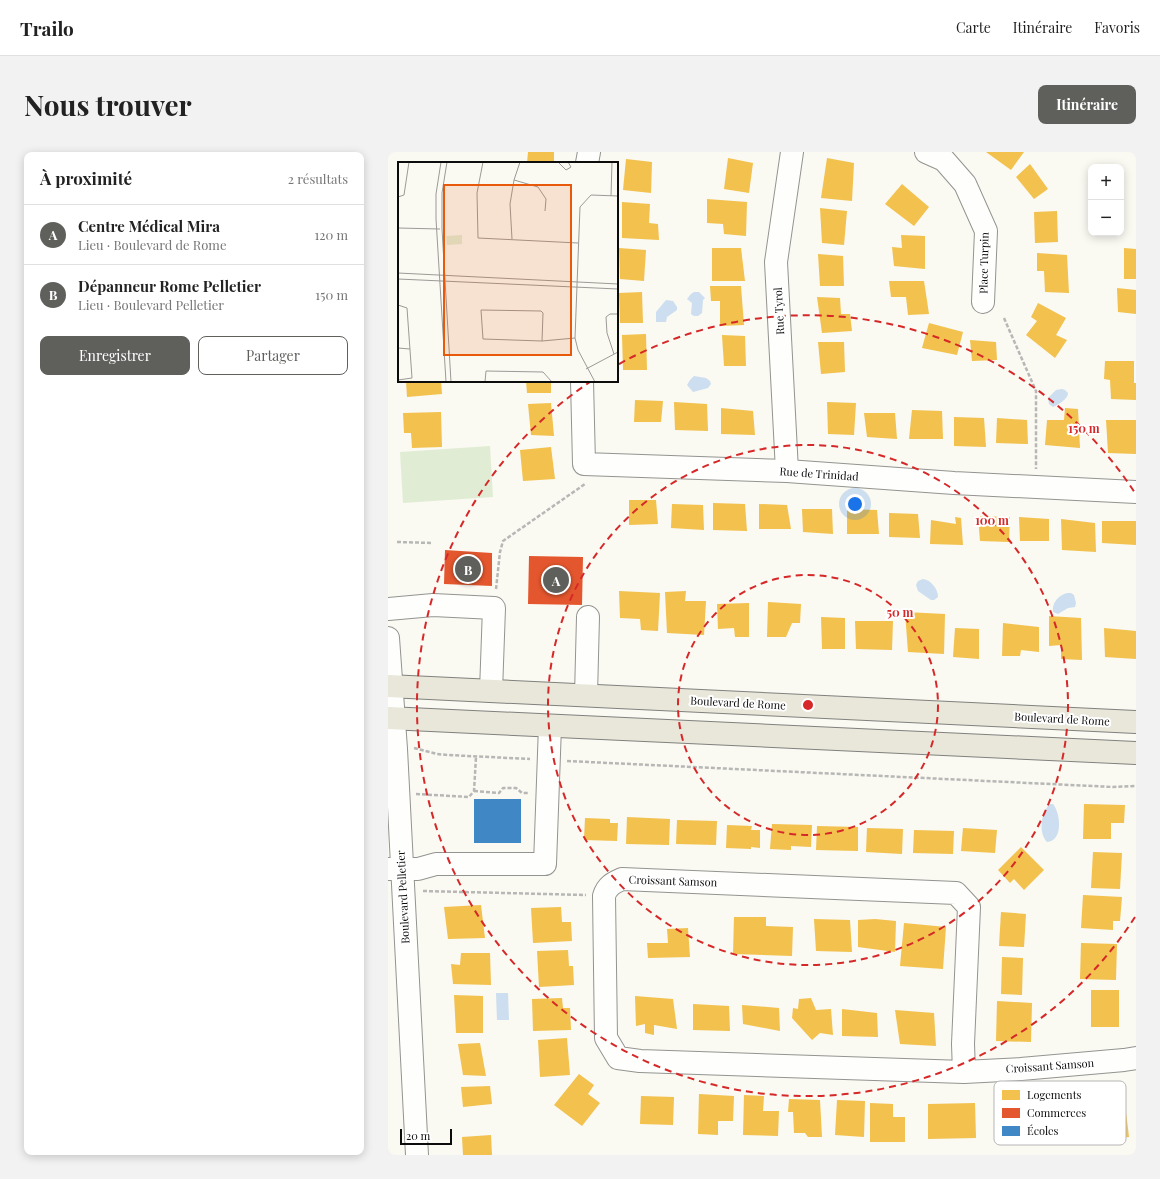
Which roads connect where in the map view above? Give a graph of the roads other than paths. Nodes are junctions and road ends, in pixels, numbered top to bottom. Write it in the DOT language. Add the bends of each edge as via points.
graph roads {
  1 [pos="589,152"];
  2 [pos="792,152"];
  3 [pos="926,152"];
  4 [pos="587,162"];
  5 [pos="983,302"];
  6 [pos="582,382"];
  7 [pos="787,471"];
  8 [pos="1136,492"];
  9 [pos="388,609"];
  10 [pos="588,617"];
  11 [pos="388,638"];
  12 [pos="390,686"];
  13 [pos="491,691"];
  14 [pos="586,695"];
  15 [pos="391,718"];
  16 [pos="1136,722"];
  17 [pos="550,726"];
  18 [pos="1136,753"];
  19 [pos="395,869"];
  20 [pos="1136,1058"];
  21 [pos="964,1072"];
  22 [pos="417,1155"];
  1 -- 4 [label="street"];
  2 -- 7 [label="street, Rue Tyrol" via="776,262"];
  3 -- 5 [label="street, Place Turpin" via="944,160 965,184 986,231"];
  6 -- 7 [label="street, Rue de Trinidad" via="584,464"];
  7 -- 8 [label="street, Rue de Trinidad"];
  9 -- 13 [label="street" via="433,605 494,608"];
  10 -- 14 [label="street"];
  11 -- 12 [label="street, Boulevard Pelletier"];
  12 -- 13 [label="main road, Boulevard de Rome"];
  12 -- 15 [label="street, Boulevard Pelletier"];
  13 -- 14 [label="main road, Boulevard de Rome"];
  14 -- 16 [label="main road, Boulevard de Rome"];
  15 -- 17 [label="main road"];
  15 -- 19 [label="street, Boulevard Pelletier"];
  17 -- 18 [label="main road"];
  17 -- 19 [label="street" via="545,864 436,864 418,869"];
  19 -- 22 [label="street, Boulevard Pelletier"];
  20 -- 21 [label="street, Croissant Samson"];
  21 -- 21 [label="street, Croissant Samson" via="640,1062 618,1058 606,1038 606,890 612,883 622,879 956,893 969,907"];
}
